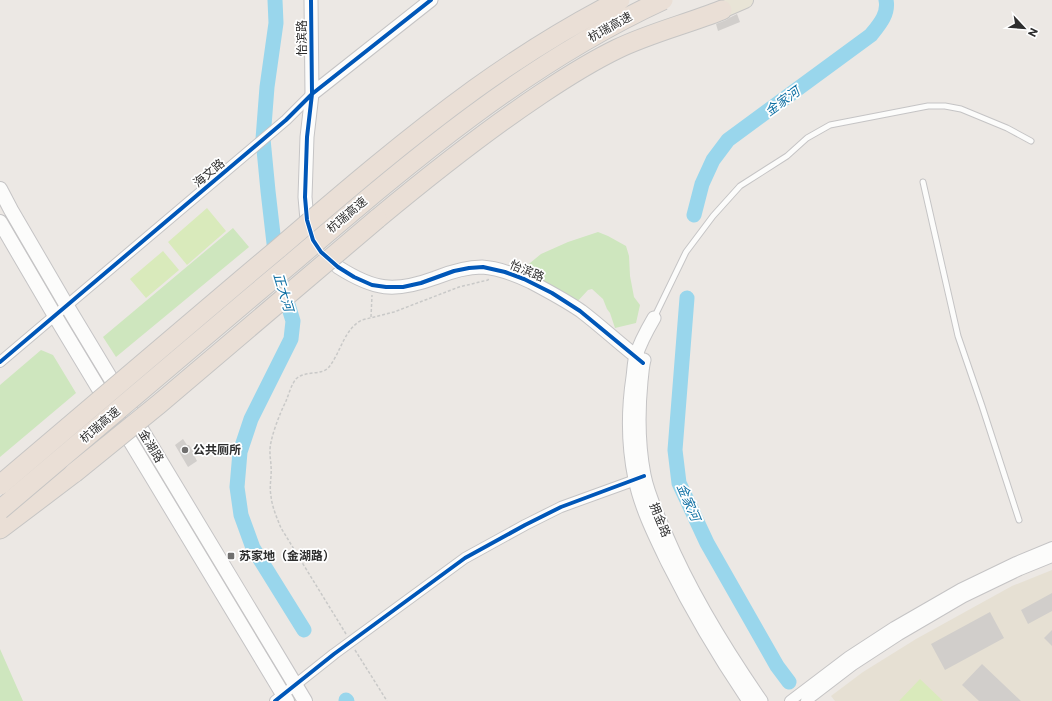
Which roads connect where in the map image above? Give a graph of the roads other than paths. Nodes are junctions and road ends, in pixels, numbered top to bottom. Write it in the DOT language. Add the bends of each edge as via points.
graph roads {
  1 [pos="311,0"];
  2 [pos="431,0"];
  3 [pos="620,0"];
  4 [pos="664,0"];
  5 [pos="745,0"];
  6 [pos="722,10"];
  7 [pos="312,94"];
  8 [pos="1031,141"];
  9 [pos="923,182"];
  10 [pos="0,189"];
  11 [pos="307,220"];
  12 [pos="0,222"];
  13 [pos="338,267"];
  14 [pos="67,306"];
  15 [pos="55,316"];
  16 [pos="654,318"];
  17 [pos="640,359"];
  18 [pos="0,362"];
  19 [pos="640,478"];
  20 [pos="0,485"];
  21 [pos="0,510"];
  22 [pos="1019,520"];
  23 [pos="0,529"];
  24 [pos="1052,548"];
  25 [pos="1052,557"];
  26 [pos="296,685"];
  27 [pos="282,699"];
  28 [pos="305,701"];
  29 [pos="749,701"];
  30 [pos="761,701"];
  31 [pos="790,701"];
  32 [pos="806,701"];
  1 -- 7 [label="street, 怡滨路"];
  2 -- 7 [label="street, 海文路"];
  3 -- 20 [label="highway, 杭瑞高速, bridge" via="530,52 425,127 329,205"];
  4 -- 21 [label="highway, 杭瑞高速, bridge" via="565,53 459,125 382,186"];
  5 -- 6 [label="main road"];
  6 -- 23 [label="highway, bridge" via="633,42 601,57 529,102 478,138 377,219 126,431"];
  7 -- 11 [label="street, 怡滨路" via="307,137"];
  7 -- 14 [label="street, 海文路" via="286,120"];
  8 -- 16 [label="lane" via="1008,128 962,109 945,106 928,106 830,125 740,186 686,252"];
  9 -- 22 [label="lane" via="958,336"];
  10 -- 14 [label="main road, 金湖路"];
  12 -- 15 [label="main road, 金湖路"];
  13 -- 17 [label="street, 怡滨路" via="354,278 386,287 421,283 469,268 483,267 505,272 552,293 580,311"];
  14 -- 15 [label="street, 海文路"];
  14 -- 26 [label="main road, 金湖路"];
  15 -- 18 [label="street, 海文路"];
  15 -- 27 [label="main road, 金湖路"];
  16 -- 17 [label="street" via="644,334"];
  17 -- 19 [label="street" via="630,393 629,418 630,447"];
  19 -- 26 [label="street" via="561,507 465,558"];
  19 -- 29 [label="street" via="648,517 662,550 686,599"];
  19 -- 30 [label="street, 拥金路" via="694,594 724,646"];
  24 -- 31 [label="street" via="960,589 894,627 848,657"];
  25 -- 32 [label="street" via="964,597 899,635 853,664"];
  26 -- 27 [label="street"];
  26 -- 28 [label="main road, 金湖路"];
}
